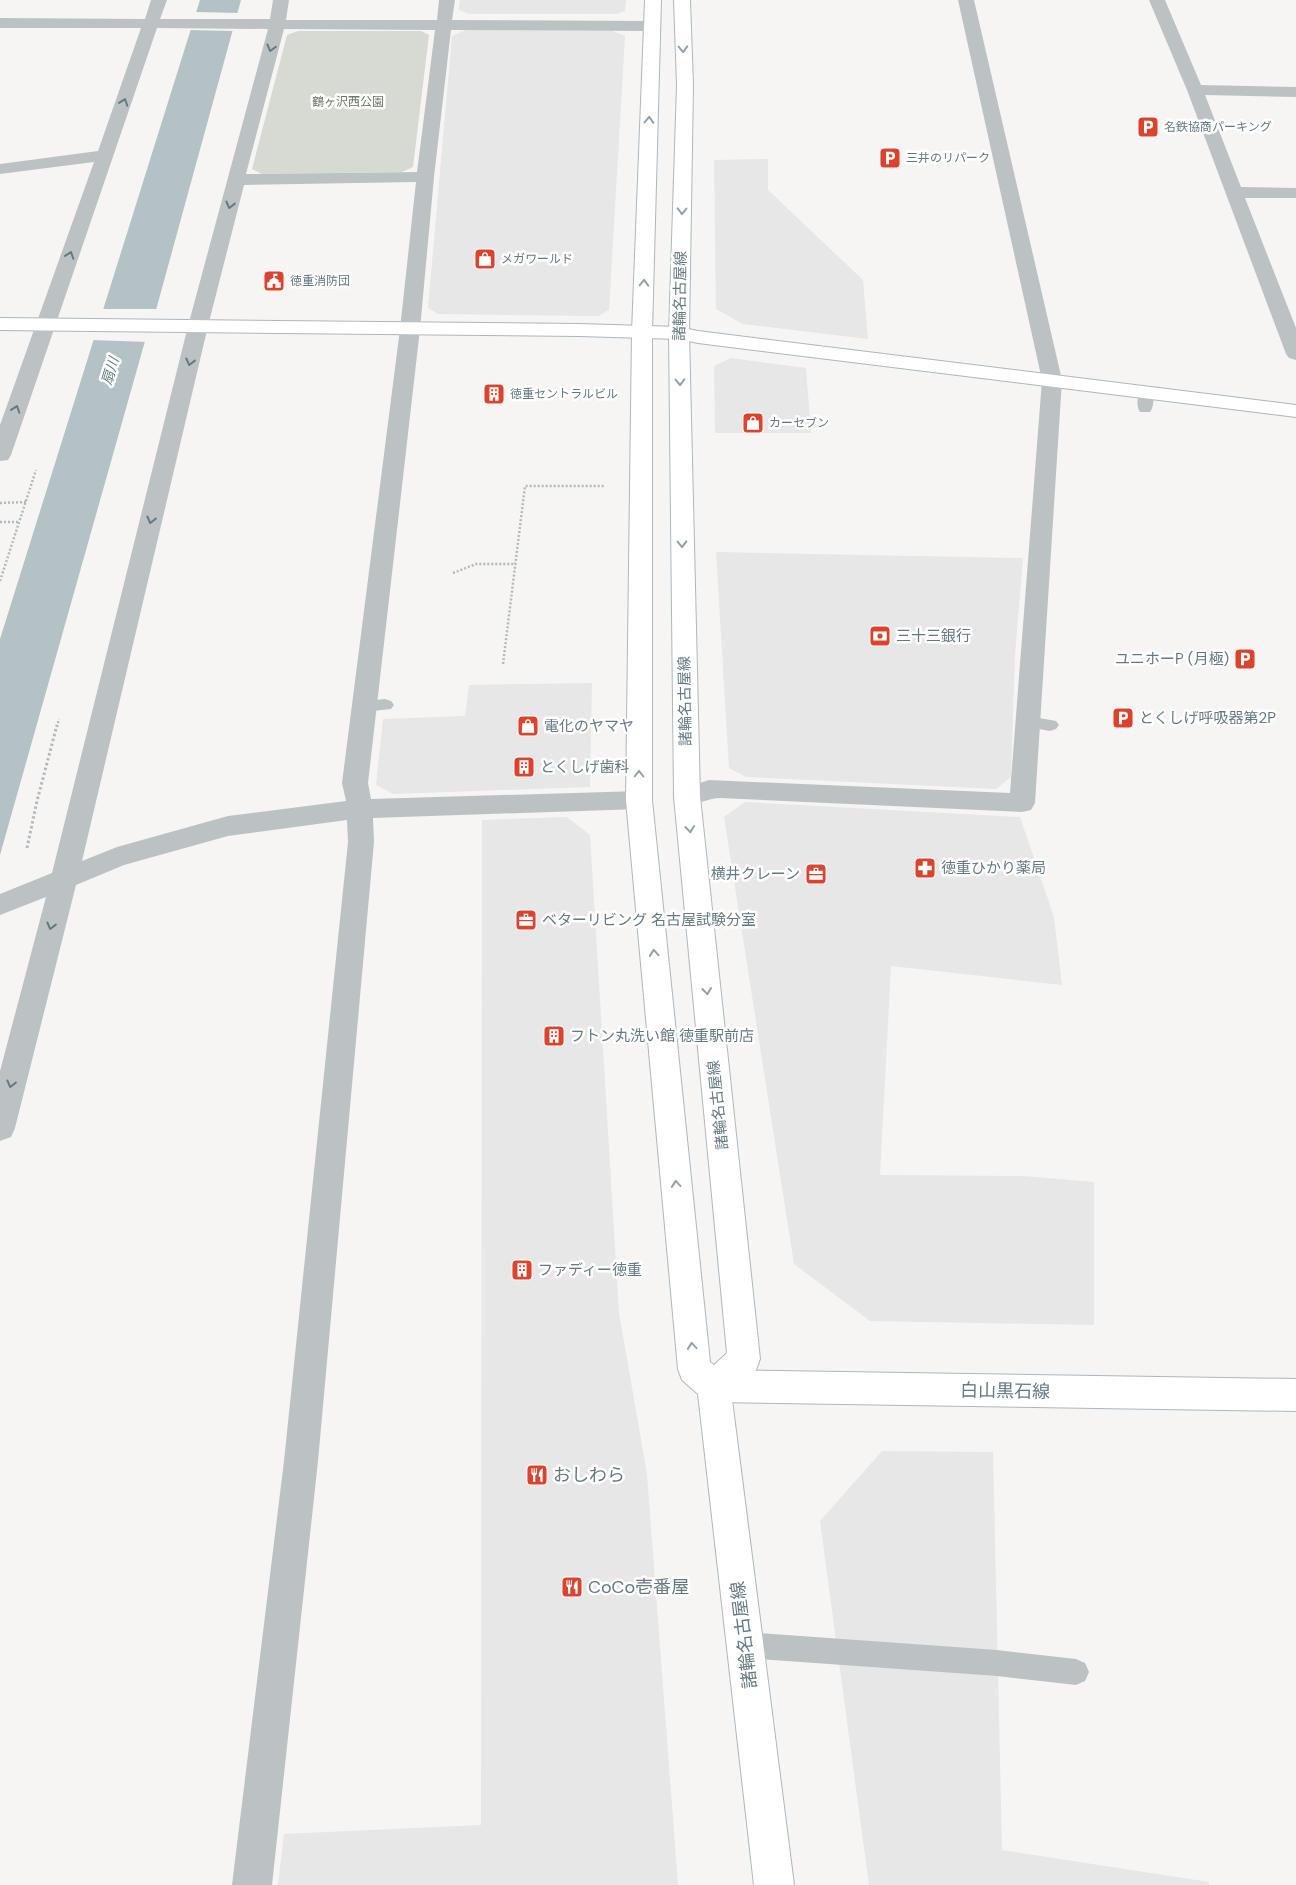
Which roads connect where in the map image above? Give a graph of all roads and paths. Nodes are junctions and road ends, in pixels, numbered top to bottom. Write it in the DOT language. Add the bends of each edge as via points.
graph roads {
  1 [pos="159,0"];
  2 [pos="281,0"];
  3 [pos="447,0"];
  4 [pos="653,0"];
  5 [pos="682,0"];
  6 [pos="966,0"];
  7 [pos="1156,0"];
  8 [pos="0,23"];
  9 [pos="152,24"];
  10 [pos="277,24"];
  11 [pos="444,25"];
  12 [pos="652,26"];
  13 [pos="1195,90"];
  14 [pos="1296,92"];
  15 [pos="106,155"];
  16 [pos="0,169"];
  17 [pos="425,177"];
  18 [pos="236,180"];
  19 [pos="1234,192"];
  20 [pos="1296,193"];
  21 [pos="1289,312"];
  22 [pos="0,324"];
  23 [pos="45,325"];
  24 [pos="198,326"];
  25 [pos="410,329"];
  26 [pos="642,332"];
  27 [pos="679,333"];
  28 [pos="1296,354"];
  29 [pos="1052,380"];
  30 [pos="1296,411"];
  31 [pos="0,455"];
  32 [pos="610,486"];
  33 [pos="26,502"];
  34 [pos="0,503"];
  35 [pos="0,522"];
  36 [pos="20,522"];
  37 [pos="516,564"];
  38 [pos="453,573"];
  39 [pos="503,664"];
  40 [pos="385,705"];
  41 [pos="364,706"];
  42 [pos="687,797"];
  43 [pos="639,800"];
  44 [pos="360,809"];
  45 [pos="64,879"];
  46 [pos="0,905"];
  47 [pos="0,1128"];
  48 [pos="714,1386"];
  49 [pos="1296,1395"];
  50 [pos="746,1645"];
  51 [pos="1076,1672"];
  52 [pos="252,1885"];
  53 [pos="774,1885"];
  1 -- 9 [label="street"];
  2 -- 10 [label="street"];
  3 -- 11 [label="street"];
  4 -- 12 [label="main road"];
  5 -- 27 [label="main road, 諸輪名古屋線, one-way" via="685,85"];
  6 -- 29 [label="street"];
  7 -- 13 [label="street"];
  8 -- 9 [label="street"];
  9 -- 10 [label="street"];
  15 -- 9 [label="street, one-way"];
  10 -- 11 [label="street"];
  10 -- 18 [label="street, one-way"];
  11 -- 12 [label="street"];
  11 -- 17 [label="street"];
  26 -- 12 [label="main road, one-way"];
  13 -- 14 [label="street"];
  13 -- 19 [label="street"];
  15 -- 16 [label="street"];
  23 -- 15 [label="street, one-way"];
  17 -- 18 [label="street"];
  17 -- 25 [label="street"];
  18 -- 24 [label="street, one-way"];
  19 -- 20 [label="street"];
  19 -- 21 [label="street"];
  21 -- 28 [label="street"];
  22 -- 23 [label="main road"];
  23 -- 24 [label="main road"];
  31 -- 23 [label="street, one-way"];
  24 -- 25 [label="main road"];
  24 -- 45 [label="street, one-way"];
  25 -- 26 [label="main road"];
  25 -- 41 [label="street"];
  26 -- 27 [label="main road"];
  43 -- 26 [label="main road, one-way"];
  27 -- 29 [label="main road"];
  27 -- 42 [label="main road, 諸輪名古屋線, one-way"];
  29 -- 30 [label="main road" via="1145,400"];
  29 -- 42 [label="street" via="1039,724 1022,803 721,789 709,789"];
  32 -- 37 [label="path" via="525,486"];
  33 -- 34 [label="path"];
  35 -- 36 [label="path"];
  37 -- 38 [label="path" via="476,564"];
  37 -- 39 [label="path"];
  40 -- 41 [label="lane"];
  41 -- 44 [label="street" via="355,783"];
  42 -- 48 [label="main road, 諸輪名古屋線, one-way" via="744,1359"];
  43 -- 44 [label="street"];
  48 -- 43 [label="main road, one-way" via="694,1369"];
  44 -- 45 [label="street" via="228,826 117,857"];
  44 -- 52 [label="street" via="361,842 302,1451"];
  45 -- 46 [label="street"];
  45 -- 47 [label="street, one-way"];
  48 -- 49 [label="main road, 白山黒石線"];
  48 -- 50 [label="main road, 諸輪名古屋線"];
  50 -- 51 [label="lane" via="997,1663"];
  50 -- 53 [label="main road, 諸輪名古屋線"];
}
